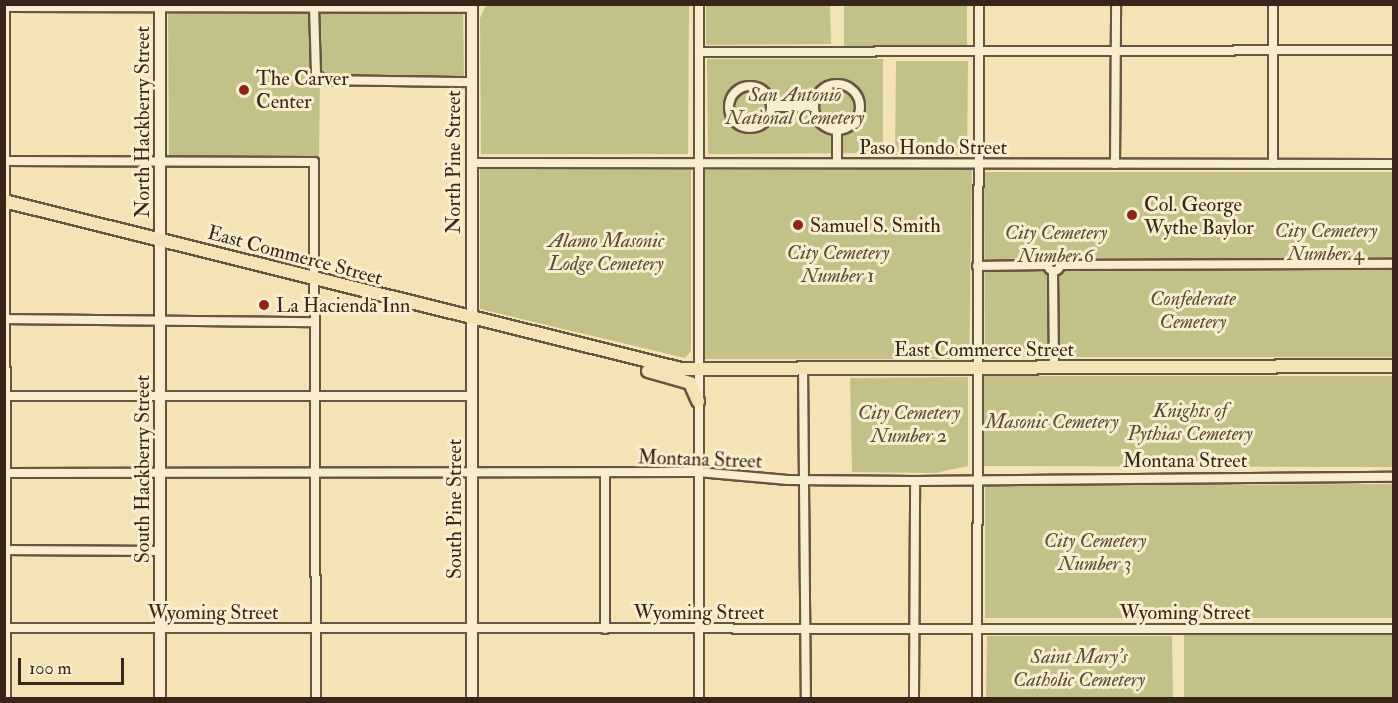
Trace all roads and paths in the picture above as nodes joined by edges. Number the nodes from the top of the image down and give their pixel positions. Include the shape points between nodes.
1 (699, 4) edge
2 (979, 4) edge
3 (1116, 4) edge
4 (1273, 4) edge
5 (5, 6) edge
6 (160, 6) edge
7 (314, 6) edge
8 (472, 6) edge
9 (1273, 50) junction
10 (1394, 50) edge
11 (1116, 51) junction
12 (699, 52) junction
13 (978, 52) junction
14 (472, 82) junction
15 (771, 107) junction
16 (814, 107) junction
17 (837, 131) junction
18 (5, 161) edge
19 (160, 161) junction
20 (696, 162) junction
21 (471, 163) junction
22 (837, 163) junction
23 (978, 164) junction
24 (1115, 164) junction
25 (1273, 164) junction
26 (1394, 164) edge
27 (5, 201) edge
28 (160, 240) junction
29 (5, 245) edge
30 (1394, 264) edge
31 (1047, 265) junction
32 (1060, 265) junction
33 (977, 266) junction
34 (1053, 272) junction
35 (314, 279) junction
36 (5, 319) edge
37 (160, 319) junction
38 (471, 320) junction
39 (313, 322) junction
40 (576, 345) junction
41 (1394, 366) edge
42 (803, 368) junction
43 (976, 368) junction
44 (1054, 368) junction
45 (698, 369) junction
46 (314, 395) junction
47 (5, 396) edge
48 (160, 396) junction
49 (472, 396) junction
50 (698, 401) junction
51 (698, 472) junction
52 (5, 473) edge
53 (160, 473) junction
54 (472, 473) junction
55 (605, 473) junction
56 (316, 474) junction
57 (976, 477) junction
58 (1394, 477) edge
59 (806, 481) junction
60 (915, 481) junction
61 (5, 550) edge
62 (160, 550) junction
63 (5, 628) edge
64 (160, 628) junction
65 (316, 628) junction
66 (472, 628) junction
67 (699, 628) junction
68 (806, 628) junction
69 (914, 628) junction
70 (976, 628) junction
71 (605, 629) junction
72 (1394, 629) edge
73 (6, 699) edge
74 (160, 699) edge
75 (316, 699) edge
76 (472, 699) edge
77 (699, 699) edge
78 (806, 699) edge
79 (914, 699) edge
80 (977, 699) edge

1 - 12 street
2 - 13 street
3 - 11 street
4 - 9 street
5 - 6 street
5 - 18 street
6 - 7 street
6 - 19 street, North Hackberry Street
7 - 8 street
7 - 14 street via 316,74 323,80
8 - 14 street, North Pine Street
9 - 10 street
9 - 11 street
9 - 25 street
11 - 13 street
11 - 24 street
12 - 13 street
12 - 20 street
13 - 23 street
14 - 21 street, North Pine Street
15 - 15 street via 762,90 749,86 732,96 729,109 734,121 751,128 763,124
15 - 16 street
16 - 17 street via 821,124
16 - 17 street via 818,93 830,85 854,91 860,113 854,124
17 - 22 street
18 - 19 street
18 - 27 street
19 - 28 street, North Hackberry Street
19 - 35 street via 314,162
20 - 21 street, Paso Hondo Street
20 - 22 street, Paso Hondo Street
20 - 45 street
21 - 38 street, North Pine Street
22 - 23 street, Paso Hondo Street
23 - 24 street, Paso Hondo Street
23 - 33 street
24 - 25 street, Paso Hondo Street
25 - 26 street, Paso Hondo Street
27 - 28 main road, East Commerce Street
27 - 29 street
28 - 35 main road, East Commerce Street
28 - 37 street, South Hackberry Street
29 - 36 street
30 - 32 street
31 - 32 street via 1054,258
31 - 33 street
31 - 34 street
32 - 34 street
33 - 43 street
34 - 44 street
35 - 38 main road, East Commerce Street
35 - 39 street
36 - 37 street
36 - 47 street
37 - 39 street
37 - 48 street, South Hackberry Street
38 - 40 main road, East Commerce Street
38 - 49 street, South Pine Street
39 - 46 street
40 - 45 main road, East Commerce Street
40 - 50 main road, East Commerce Street via 690,382
41 - 44 main road, East Commerce Street
42 - 43 main road, East Commerce Street
42 - 45 main road, East Commerce Street
42 - 59 street
43 - 44 main road, East Commerce Street
43 - 57 street
45 - 50 street
46 - 48 street
46 - 49 street
46 - 56 street
47 - 48 street
47 - 52 street
48 - 53 street, South Hackberry Street
49 - 54 street, South Pine Street
50 - 51 street
51 - 55 street, Montana Street
51 - 59 street, Montana Street
51 - 67 street
52 - 53 street, Montana Street
52 - 61 street
53 - 56 street, Montana Street
53 - 62 street, South Hackberry Street
54 - 55 street, Montana Street
54 - 56 street, Montana Street
54 - 66 street, South Pine Street
55 - 71 street
56 - 65 street
57 - 58 street, Montana Street
57 - 60 street, Montana Street
57 - 70 street
59 - 60 street, Montana Street
59 - 68 street
60 - 69 street
61 - 62 street
61 - 63 street
62 - 64 street, South Hackberry Street
63 - 64 street, Wyoming Street
63 - 73 street
64 - 65 street, Wyoming Street
64 - 74 street, South Hackberry Street
65 - 66 street, Wyoming Street
65 - 75 street
66 - 71 street, Wyoming Street
66 - 76 street, South Pine Street
67 - 68 street, Wyoming Street
67 - 71 street, Wyoming Street
67 - 77 street
68 - 69 street, Wyoming Street
68 - 78 street
69 - 70 street, Wyoming Street
69 - 79 street
70 - 72 street, Wyoming Street
70 - 80 street

